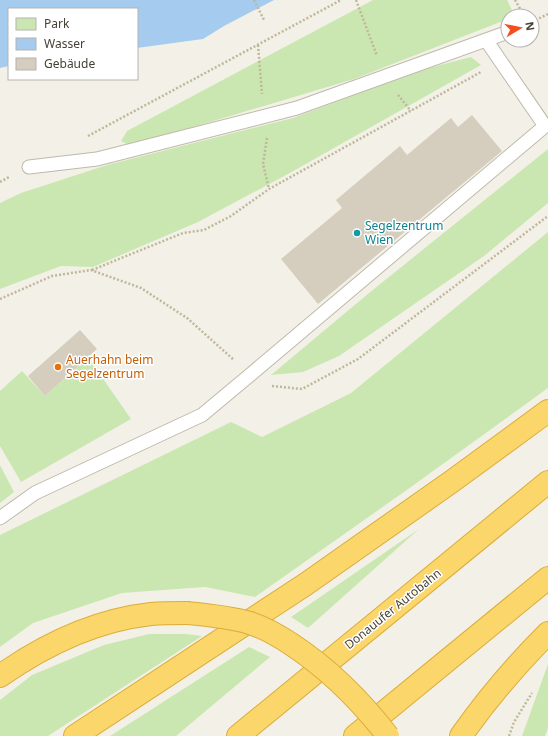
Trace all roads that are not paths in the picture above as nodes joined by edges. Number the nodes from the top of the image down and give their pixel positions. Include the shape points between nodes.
1 (500, 35) edge
2 (486, 40) junction
3 (30, 167) road end
4 (548, 411) edge
5 (548, 482) edge
6 (0, 518) edge
7 (548, 578) edge
8 (548, 633) edge
9 (0, 676) edge
10 (75, 736) edge
11 (238, 736) edge
12 (355, 736) edge
13 (388, 736) edge
14 (461, 736) edge

1 - 2 lane
2 - 3 lane via 297,108 97,159
2 - 6 lane via 545,126 202,415 35,493
4 - 10 highway via 306,584
5 - 11 highway, Donauufer Autobahn
7 - 12 highway
8 - 14 highway via 485,702
9 - 13 highway, bridge via 44,649 81,632 113,622 151,614 187,613 220,616 251,623 310,656 337,678

